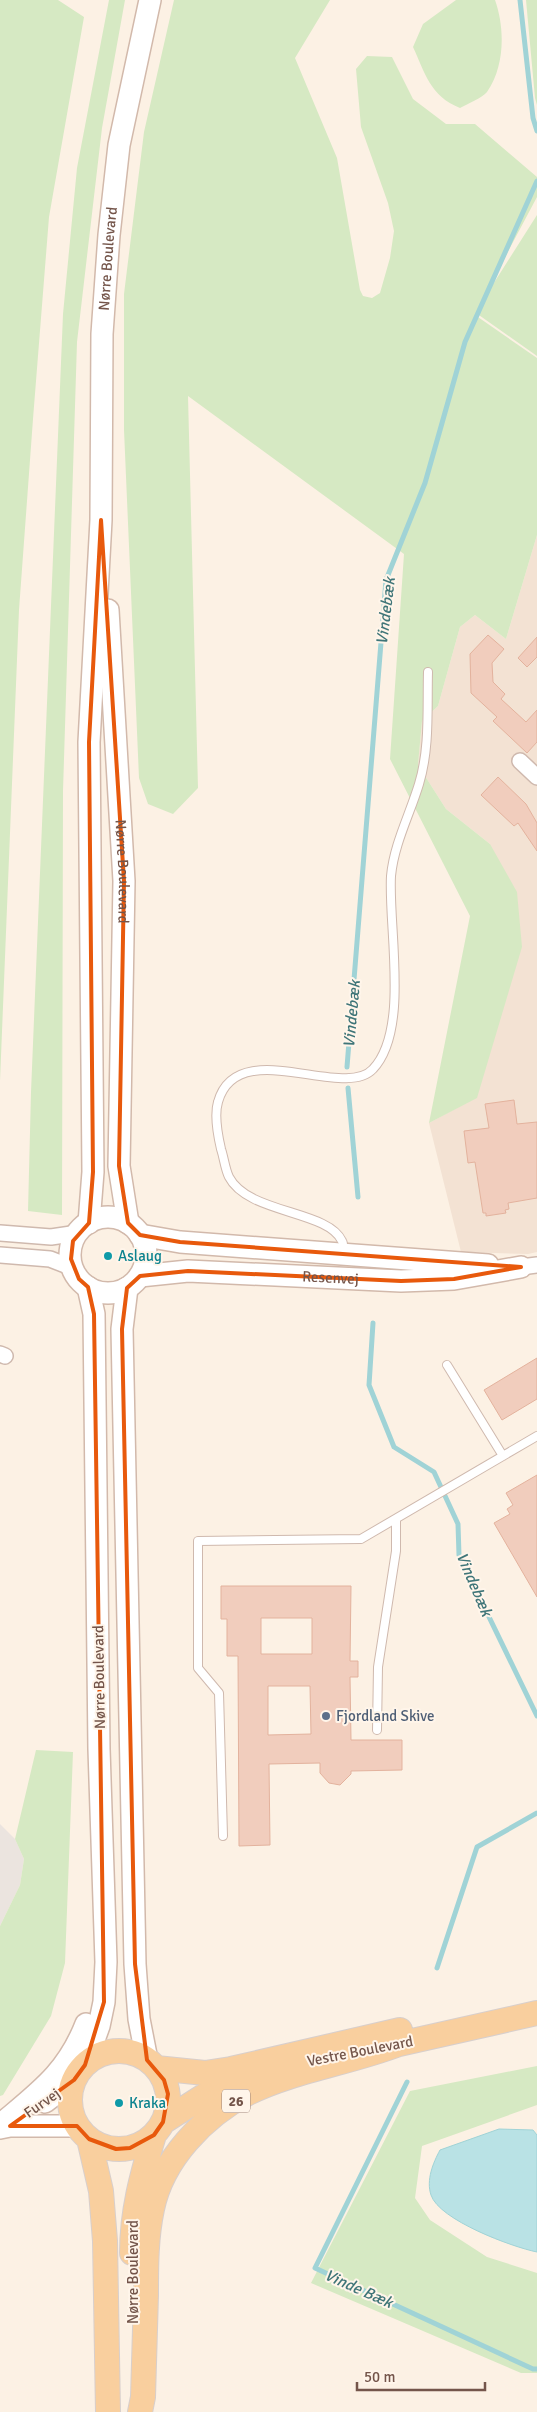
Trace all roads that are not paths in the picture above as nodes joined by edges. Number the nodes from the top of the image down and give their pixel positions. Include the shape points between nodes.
1 (150, 0) edge
2 (101, 520) junction
3 (428, 672) dead end
4 (520, 761) dead end
5 (537, 777) edge
6 (83, 1228) junction
7 (134, 1229) junction
8 (0, 1233) edge
9 (343, 1254) junction
10 (0, 1255) edge
11 (529, 1266) edge
12 (73, 1268) junction
13 (133, 1282) junction
14 (88, 1287) junction
15 (447, 1365) dead end
16 (537, 1436) edge
17 (504, 1456) junction
18 (396, 1520) junction
19 (377, 1730) dead end
20 (223, 1836) dead end
21 (106, 1962) junction
22 (537, 1996) edge
23 (537, 2013) edge
24 (399, 2044) junction
25 (152, 2064) junction
26 (79, 2073) junction
27 (3, 2126) edge
28 (159, 2128) junction
29 (83, 2133) junction
30 (108, 2412) edge
31 (133, 2412) edge
32 (140, 2412) edge

1 - 2 street, Nørre Boulevard via 119,145 108,235 102,334
2 - 6 street, Nørre Boulevard via 89,742 93,1172
2 - 7 street, Nørre Boulevard via 124,881 119,1166
3 - 9 lane via 427,747 420,783 403,828 392,874 396,986 390,1036 384,1054 373,1070 358,1078 262,1069 241,1074 226,1084 218,1103 218,1137 229,1177 243,1192 335,1232 343,1241
4 - 5 street
6 - 7 street via 108,1217
6 - 8 street via 51,1237
6 - 12 street via 71,1250
7 - 9 street, Resenvej via 180,1242
7 - 13 street via 146,1256
9 - 11 street, Resenvej
10 - 12 street via 50,1259
11 - 13 street, Resenvej via 454,1279 401,1281 188,1271
12 - 14 street
13 - 14 street via 108,1293
13 - 25 street, Nørre Boulevard via 122,1329 134,1964 139,2019
14 - 21 street, Nørre Boulevard via 94,1314 99,1750
15 - 17 lane
16 - 17 lane
17 - 18 lane
18 - 19 lane via 396,1551 378,1666
18 - 20 lane via 361,1539 198,1541 198,1668 219,1693
21 - 26 street, Nørre Boulevard via 99,2026
21 - 27 street via 79,2043 67,2063
22 - 25 main road, Vestre Boulevard / 26 via 231,2069 205,2073
23 - 24 main road, Vestre Boulevard / 26
24 - 28 main road, Vestre Boulevard / 26 via 367,2046 255,2072 210,2092
24 - 32 main road, 26 via 249,2093 222,2109 183,2146 165,2174 153,2206 147,2240
25 - 26 main road, 26 via 135,2054 108,2052 95,2057
25 - 28 main road via 164,2080 168,2094 168,2108
26 - 27 street, Furvej
26 - 29 main road via 70,2096 72,2111
27 - 29 street, Furvej
28 - 29 main road, 26 via 143,2143 116,2149 102,2146
28 - 31 main road, Nørre Boulevard via 139,2184 134,2213
29 - 30 main road, Nørre Boulevard via 102,2191

